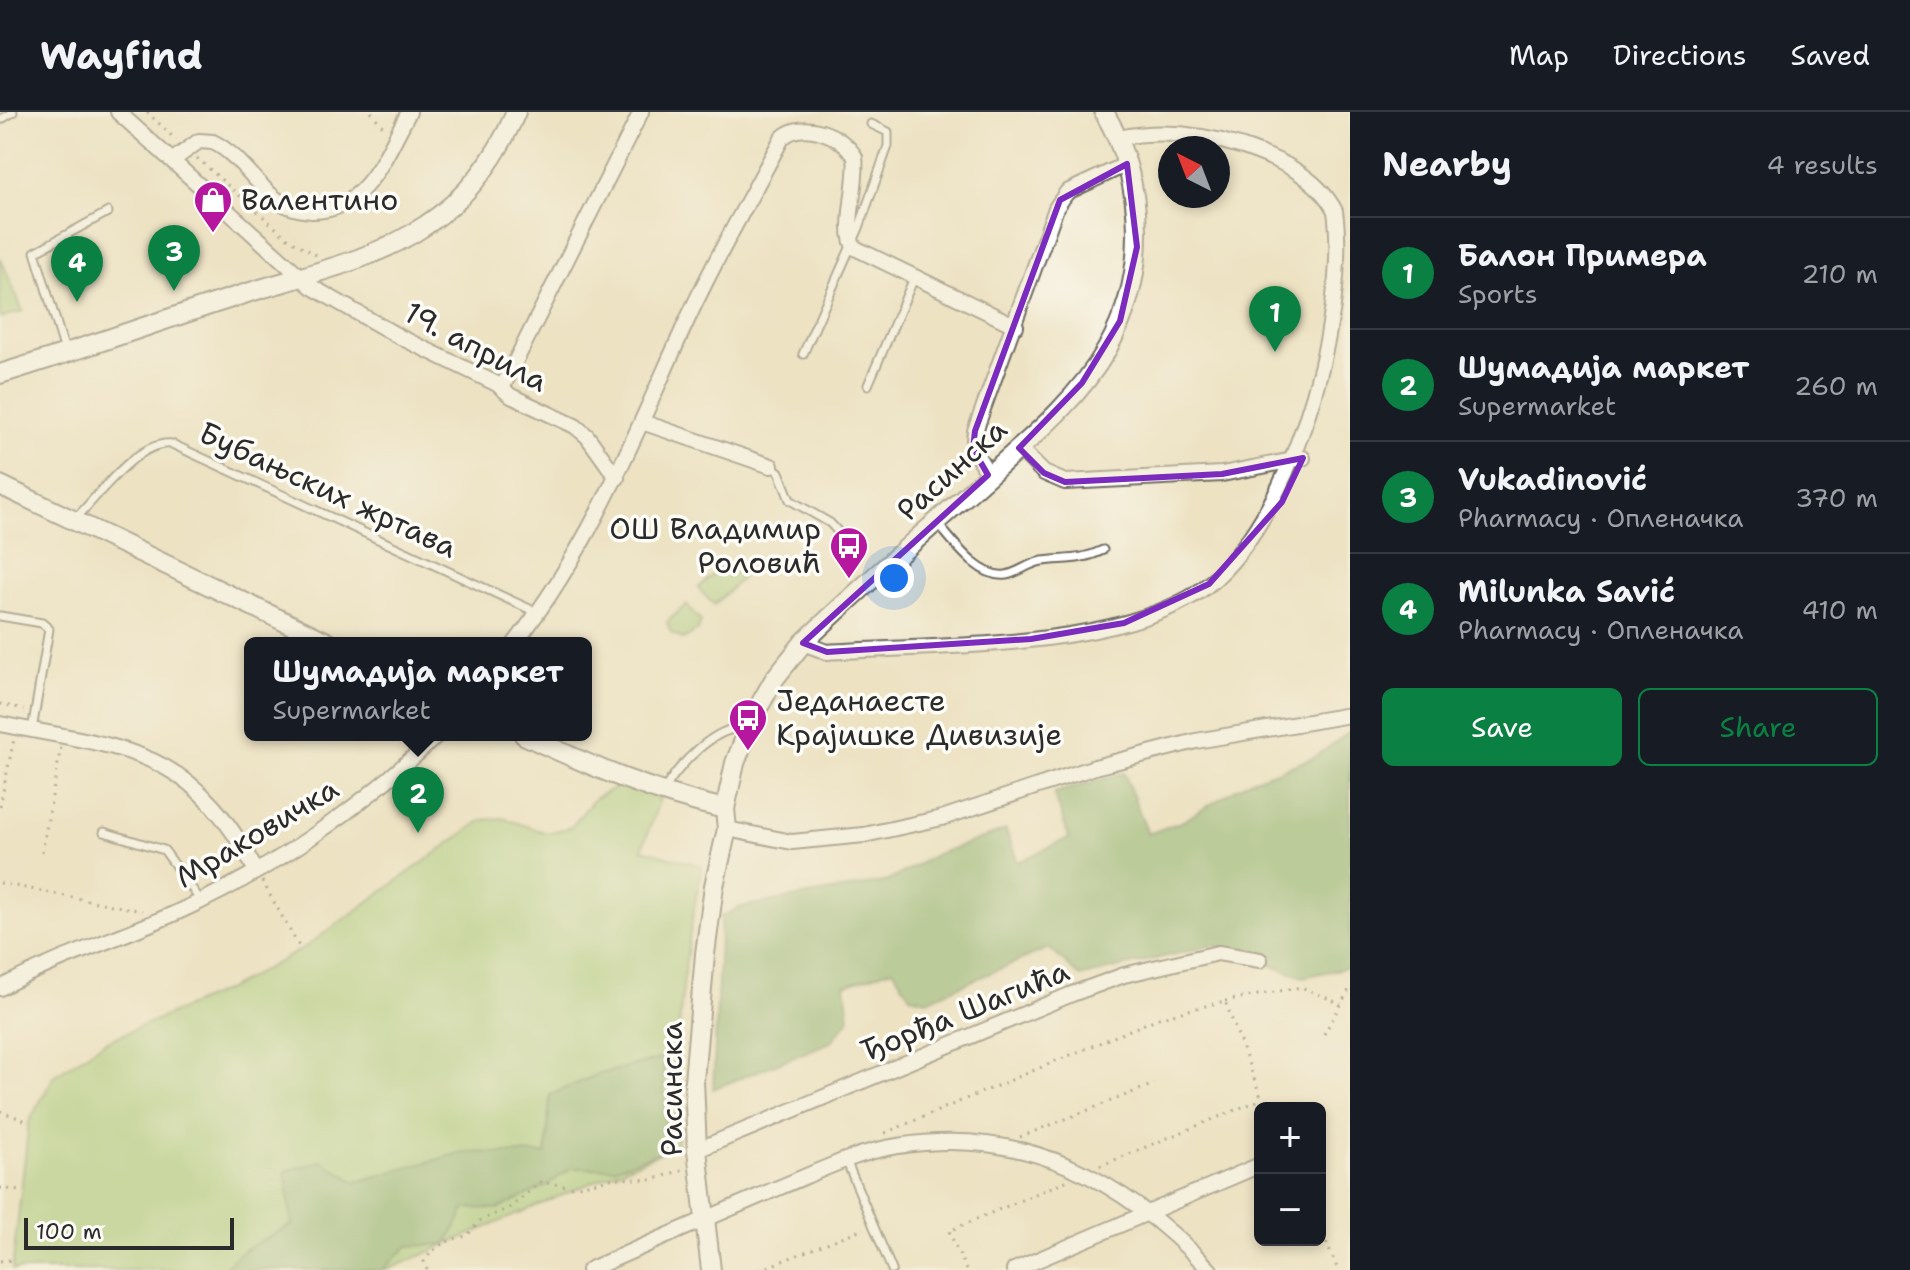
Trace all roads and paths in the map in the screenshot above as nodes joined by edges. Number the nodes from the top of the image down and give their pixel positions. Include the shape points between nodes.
1 (13, 112) edge
2 (118, 112) edge
3 (148, 112) edge
4 (371, 112) edge
5 (409, 112) edge
6 (516, 112) edge
7 (641, 112) edge
8 (1104, 112) edge
9 (0, 120) edge
10 (871, 124) dead end
11 (1118, 138) junction
12 (394, 139) junction
13 (186, 149) junction
14 (173, 160) junction
15 (1127, 164) junction
16 (108, 212) dead end
17 (850, 243) junction
18 (329, 268) junction
19 (298, 277) junction
20 (914, 278) junction
21 (1349, 310) edge
22 (1016, 326) junction
23 (65, 353) junction
24 (803, 354) dead end
25 (0, 374) edge
26 (1335, 376) dead end
27 (868, 385) dead end
28 (502, 388) junction
29 (642, 422) junction
30 (1019, 448) junction
31 (1303, 458) junction
32 (771, 466) joint
33 (989, 475) junction
34 (617, 478) junction
35 (0, 485) edge
36 (73, 521) junction
37 (936, 522) junction
38 (850, 545) dead end
39 (1103, 550) dead end
40 (538, 613) junction
41 (0, 616) edge
42 (316, 637) edge
43 (520, 637) edge
44 (803, 643) junction
45 (0, 704) edge
46 (35, 712) junction
47 (1350, 715) edge
48 (0, 724) edge
49 (747, 729) junction
50 (32, 730) junction
51 (15, 735) dead end
52 (64, 736) junction
53 (430, 741) edge
54 (538, 741) edge
55 (662, 795) junction
56 (0, 806) edge
57 (725, 809) junction
58 (727, 829) junction
59 (104, 832) dead end
60 (42, 852) dead end
61 (256, 871) junction
62 (0, 883) edge
63 (201, 901) junction
64 (168, 916) junction
65 (301, 950) dead end
66 (1260, 960) dead end
67 (0, 988) edge
68 (1350, 988) edge
69 (1225, 1001) junction
70 (1341, 1004) junction
71 (1324, 1034) dead end
72 (1154, 1084) dead end
73 (1262, 1099) junction
74 (1263, 1102) edge
75 (0, 1111) edge
76 (29, 1122) dead end
77 (880, 1135) dead end
78 (998, 1146) junction
79 (697, 1150) junction
80 (846, 1160) junction
81 (688, 1168) dead end
82 (1254, 1168) edge
83 (1086, 1172) junction
84 (0, 1188) edge
85 (19, 1191) dead end
86 (1150, 1213) junction
87 (706, 1219) junction
88 (873, 1224) junction
89 (1326, 1242) edge
90 (10, 1260) dead end
91 (0, 1261) edge
92 (427, 1270) edge
93 (589, 1270) edge
94 (711, 1270) edge
95 (760, 1270) edge
96 (892, 1270) edge
97 (966, 1270) edge
98 (1014, 1270) edge
99 (1210, 1270) edge
100 (1338, 1270) edge

1 - 9 lane
2 - 14 street, 19. априла
3 - 13 path
4 - 12 path
5 - 12 street
6 - 18 street via 487,166 439,215 404,238
7 - 28 street
8 - 11 street, Расинска
10 - 17 lane via 884,129 889,139
11 - 15 street, Расинска
11 - 21 street via 1167,133 1209,138 1275,159 1300,173 1327,199 1339,222
12 - 13 street via 359,195 321,210 282,203 213,142 199,141
13 - 14 street
13 - 18 path via 286,237 325,258
14 - 19 street, 19. априла
15 - 22 street via 1060,200
15 - 30 street, Расинска via 1135,192 1137,247 1120,321 1082,383
16 - 23 lane via 35,252
17 - 20 street
17 - 24 lane
17 - 29 street via 855,157 839,141 807,128 791,130 721,254
18 - 19 street
19 - 23 street
19 - 28 street, 19. априла
20 - 22 street
20 - 27 lane
22 - 33 street via 973,441 977,459
23 - 25 street
26 - 31 street
28 - 34 street, 19. априла via 582,431
29 - 32 street
29 - 34 street
30 - 31 street via 1044,473 1065,482 1222,474
30 - 33 street, Расинска
31 - 44 street via 1282,502 1241,556 1190,597 1150,615 1031,639 827,652
32 - 38 lane via 779,472 790,500 830,523
33 - 37 street, Расинска
34 - 40 street via 579,551
35 - 36 street
36 - 40 lane, Бубањских жртава via 142,452 158,443 172,444
36 - 42 street
37 - 39 lane via 992,573 1006,575 1038,562 1084,560
37 - 44 street, Расинска
40 - 43 street
41 - 46 lane via 42,623 49,629
44 - 49 street, Расинска via 775,678
45 - 46 path
46 - 50 lane
47 - 58 street via 1196,741 1095,767 942,818 864,835 792,842
48 - 50 street
49 - 55 lane via 733,727 716,737
49 - 57 street, Расинска
50 - 52 street
51 - 56 path
52 - 60 path
52 - 61 street via 132,750 173,769 219,813
53 - 61 street, Мраковичка via 361,800
54 - 55 street
55 - 57 street
57 - 58 street, Расинска
58 - 79 street, Расинска via 703,968 694,1081
59 - 63 lane via 164,850
61 - 63 street, Мраковичка
61 - 65 path
62 - 64 path
63 - 64 street, Мраковичка
64 - 67 street, Мраковичка
66 - 79 street, Ђорђа Шагића via 1218,953 1124,975
68 - 70 path
69 - 70 path via 1301,987
69 - 73 path
69 - 77 path via 1161,1017
70 - 71 path
72 - 78 path
73 - 74 path
73 - 83 path
75 - 76 path
78 - 80 street via 927,1142
78 - 83 street
79 - 87 street, Расинска
80 - 87 street
80 - 88 lane
81 - 92 path via 652,1180 614,1178 574,1187 540,1182 511,1207 479,1221 467,1236 449,1239 431,1251 424,1262
82 - 86 street
83 - 86 street
83 - 97 path via 949,1231
84 - 85 path
86 - 98 street
86 - 99 street
87 - 93 street
87 - 94 street, Расинска
88 - 95 path
88 - 96 lane
89 - 100 path
90 - 91 path

